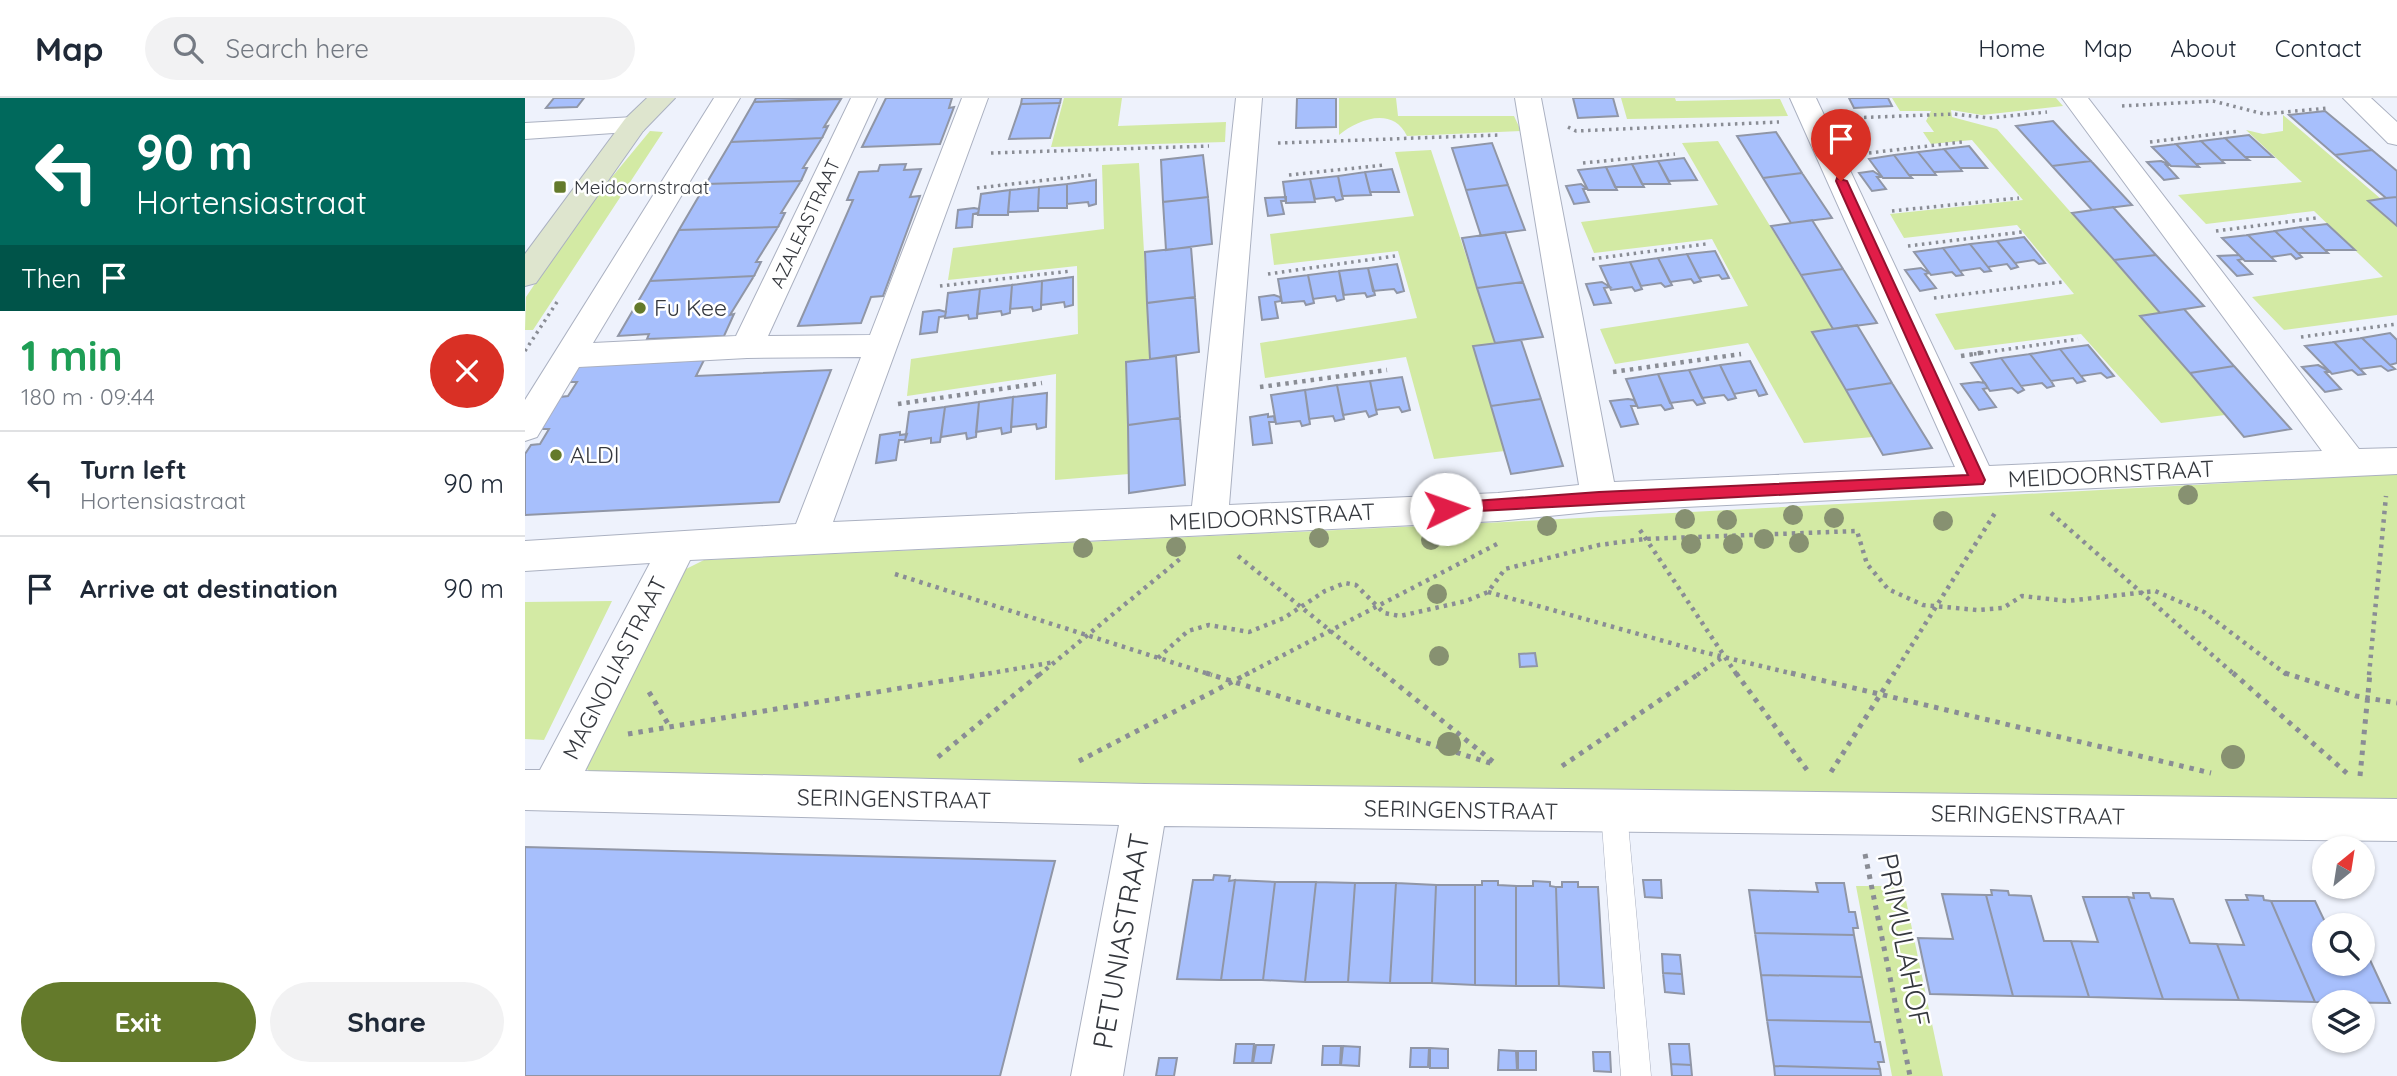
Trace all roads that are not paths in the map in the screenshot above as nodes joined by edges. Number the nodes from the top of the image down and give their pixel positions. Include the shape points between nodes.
1 (645, 98) edge
2 (662, 98) edge
3 (727, 98) edge
4 (864, 98) edge
5 (975, 98) edge
6 (1249, 98) edge
7 (1528, 98) edge
8 (2360, 101) edge
9 (2079, 103) edge
10 (1808, 109) edge
11 (634, 124) junction
12 (525, 131) edge
13 (2397, 137) edge
14 (525, 276) edge
15 (884, 346) junction
16 (747, 347) junction
17 (567, 356) junction
18 (525, 428) edge
19 (2373, 462) edge
20 (1989, 492) junction
21 (1613, 497) junction
22 (1210, 527) junction
23 (809, 538) junction
24 (678, 546) junction
25 (525, 556) edge
26 (539, 790) edge
27 (1145, 805) junction
28 (1615, 811) junction
29 (2388, 816) edge
30 (1097, 1076) edge
31 (1636, 1076) edge

1 - 11 street
2 - 11 street
3 - 17 street
4 - 16 street, AZALEASTRAAT
5 - 15 street
6 - 22 street
7 - 21 street via 1577,378
8 - 13 street
9 - 19 street via 2259,343
10 - 20 street
11 - 12 street
11 - 14 street
15 - 16 street
15 - 23 street
16 - 17 street
17 - 18 street
19 - 20 street, MEIDOORNSTRAAT
20 - 21 street, MEIDOORNSTRAAT
21 - 22 street, MEIDOORNSTRAAT
22 - 23 street, MEIDOORNSTRAAT
23 - 24 street, MEIDOORNSTRAAT
24 - 25 street, MEIDOORNSTRAAT
24 - 26 street, MAGNOLIASTRAAT via 577,743
26 - 27 street, SERINGENSTRAAT
27 - 28 street, SERINGENSTRAAT
27 - 30 street, PETUNIASTRAAT
28 - 29 street, SERINGENSTRAAT
28 - 31 lane

